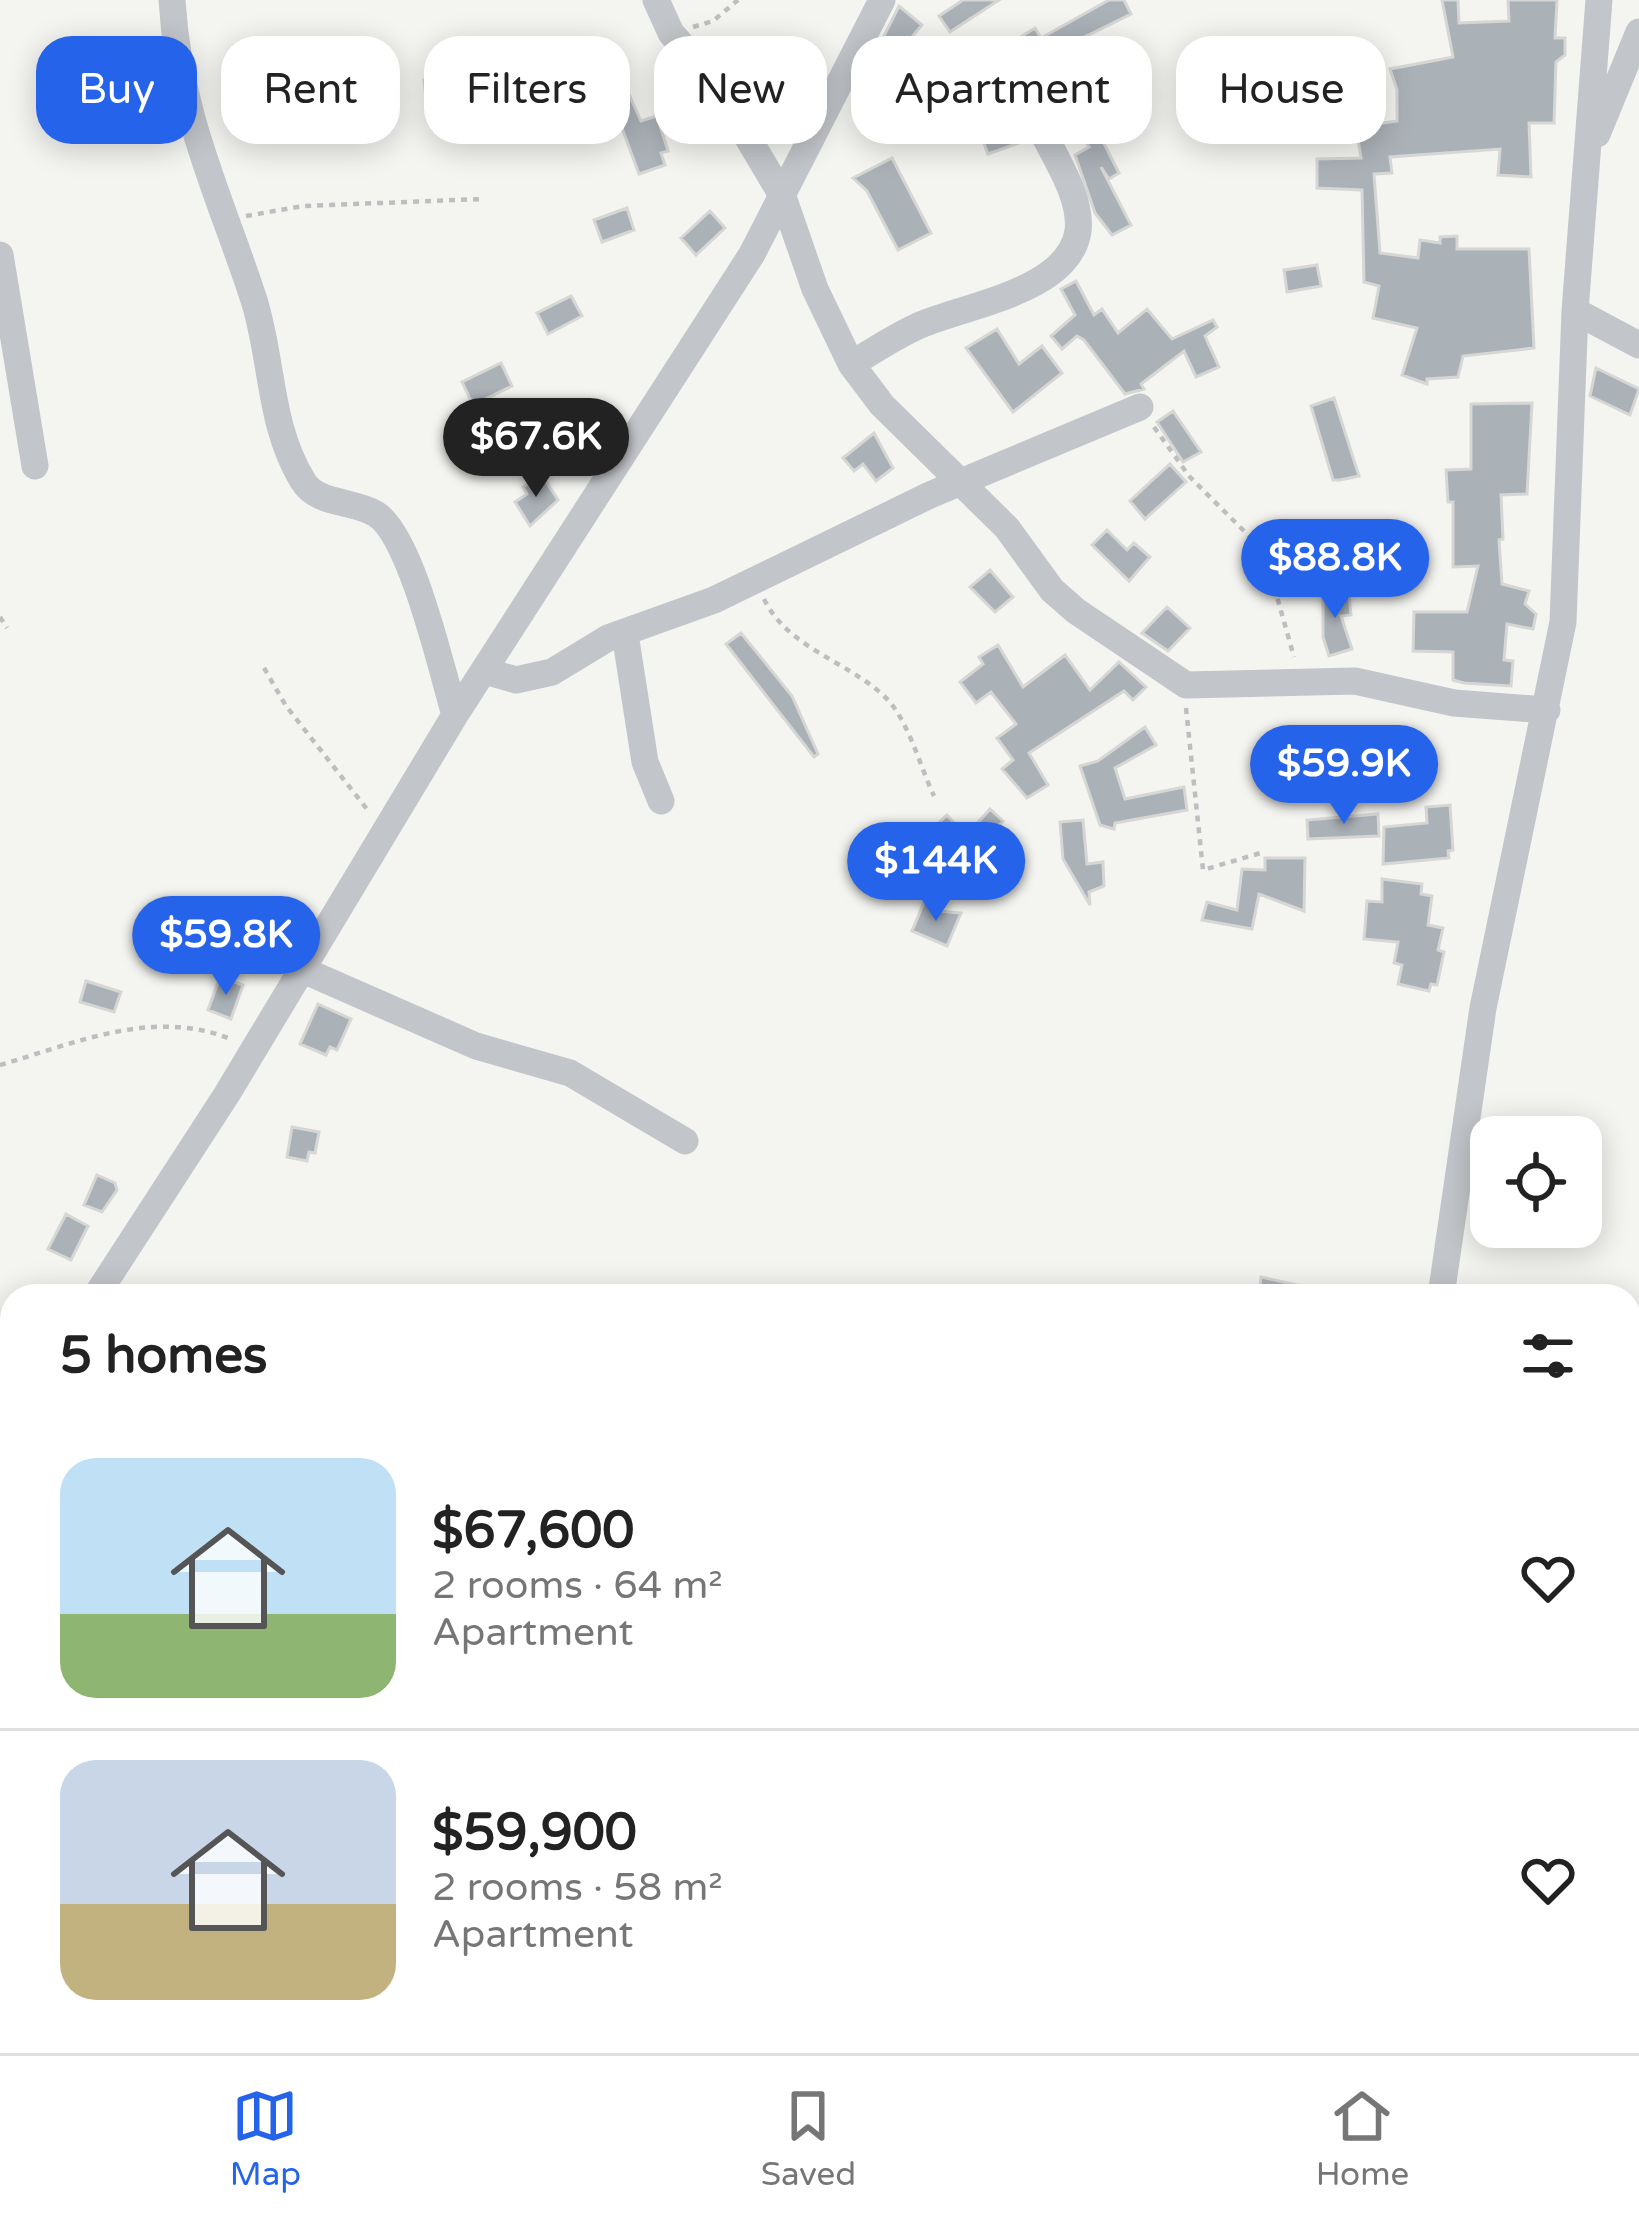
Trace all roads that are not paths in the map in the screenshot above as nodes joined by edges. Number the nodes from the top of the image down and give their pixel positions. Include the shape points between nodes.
1 (172, 0) edge
2 (656, 0) edge
3 (882, 0) edge
4 (1599, 0) edge
5 (1639, 32) edge
6 (1049, 144) edge
7 (1587, 160) junction
8 (784, 197) junction
9 (0, 255) edge
10 (1575, 311) junction
11 (1639, 344) edge
12 (851, 364) junction
13 (1140, 407) road end
14 (35, 466) dead end
15 (963, 482) junction
16 (626, 634) junction
17 (485, 671) junction
18 (1546, 710) junction
19 (455, 715) junction
20 (661, 801) dead end
21 (303, 970) junction
22 (685, 1141) dead end
23 (103, 1284) edge
24 (1444, 1284) edge

1 - 19 street via 181,91 255,301 270,392 302,481 315,495 379,515 400,547
2 - 8 street via 670,33 716,83
3 - 8 street
4 - 7 street
5 - 7 street
6 - 12 street via 1078,230 1066,260 985,307 918,326
7 - 10 street
8 - 12 street
8 - 17 street
9 - 14 street
10 - 11 street
10 - 18 street via 1563,622
12 - 15 street
13 - 15 street
15 - 16 street
15 - 18 street via 1064,600 1186,685 1354,681 1454,703
16 - 17 street via 531,679
16 - 20 street via 644,762
17 - 19 street
18 - 24 street via 1483,1008
19 - 21 street
21 - 22 street via 476,1046 570,1073
21 - 23 street

